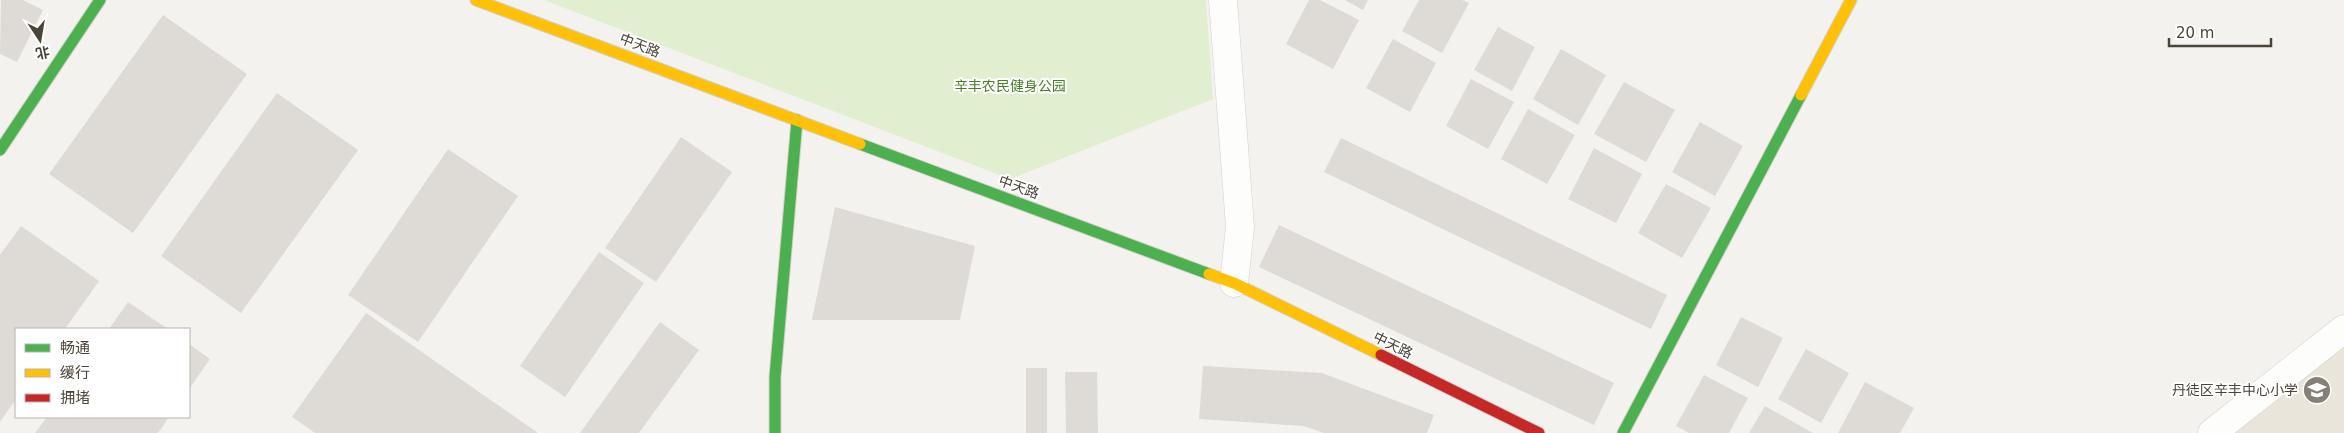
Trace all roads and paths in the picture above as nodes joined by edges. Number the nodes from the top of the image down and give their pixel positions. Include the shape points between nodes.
1 (100, 0) edge
2 (476, 0) edge
3 (1223, 0) edge
4 (1851, 0) edge
5 (797, 120) junction
6 (0, 150) edge
7 (1234, 284) junction
8 (2344, 329) edge
9 (775, 433) edge
10 (1539, 433) edge
11 (1623, 433) edge
12 (2212, 433) edge

1 - 6 main road
2 - 5 main road, 中天路
3 - 7 street via 1240,227
4 - 11 main road
5 - 7 main road, 中天路
5 - 9 main road via 775,378
7 - 10 main road, 中天路
8 - 12 street

